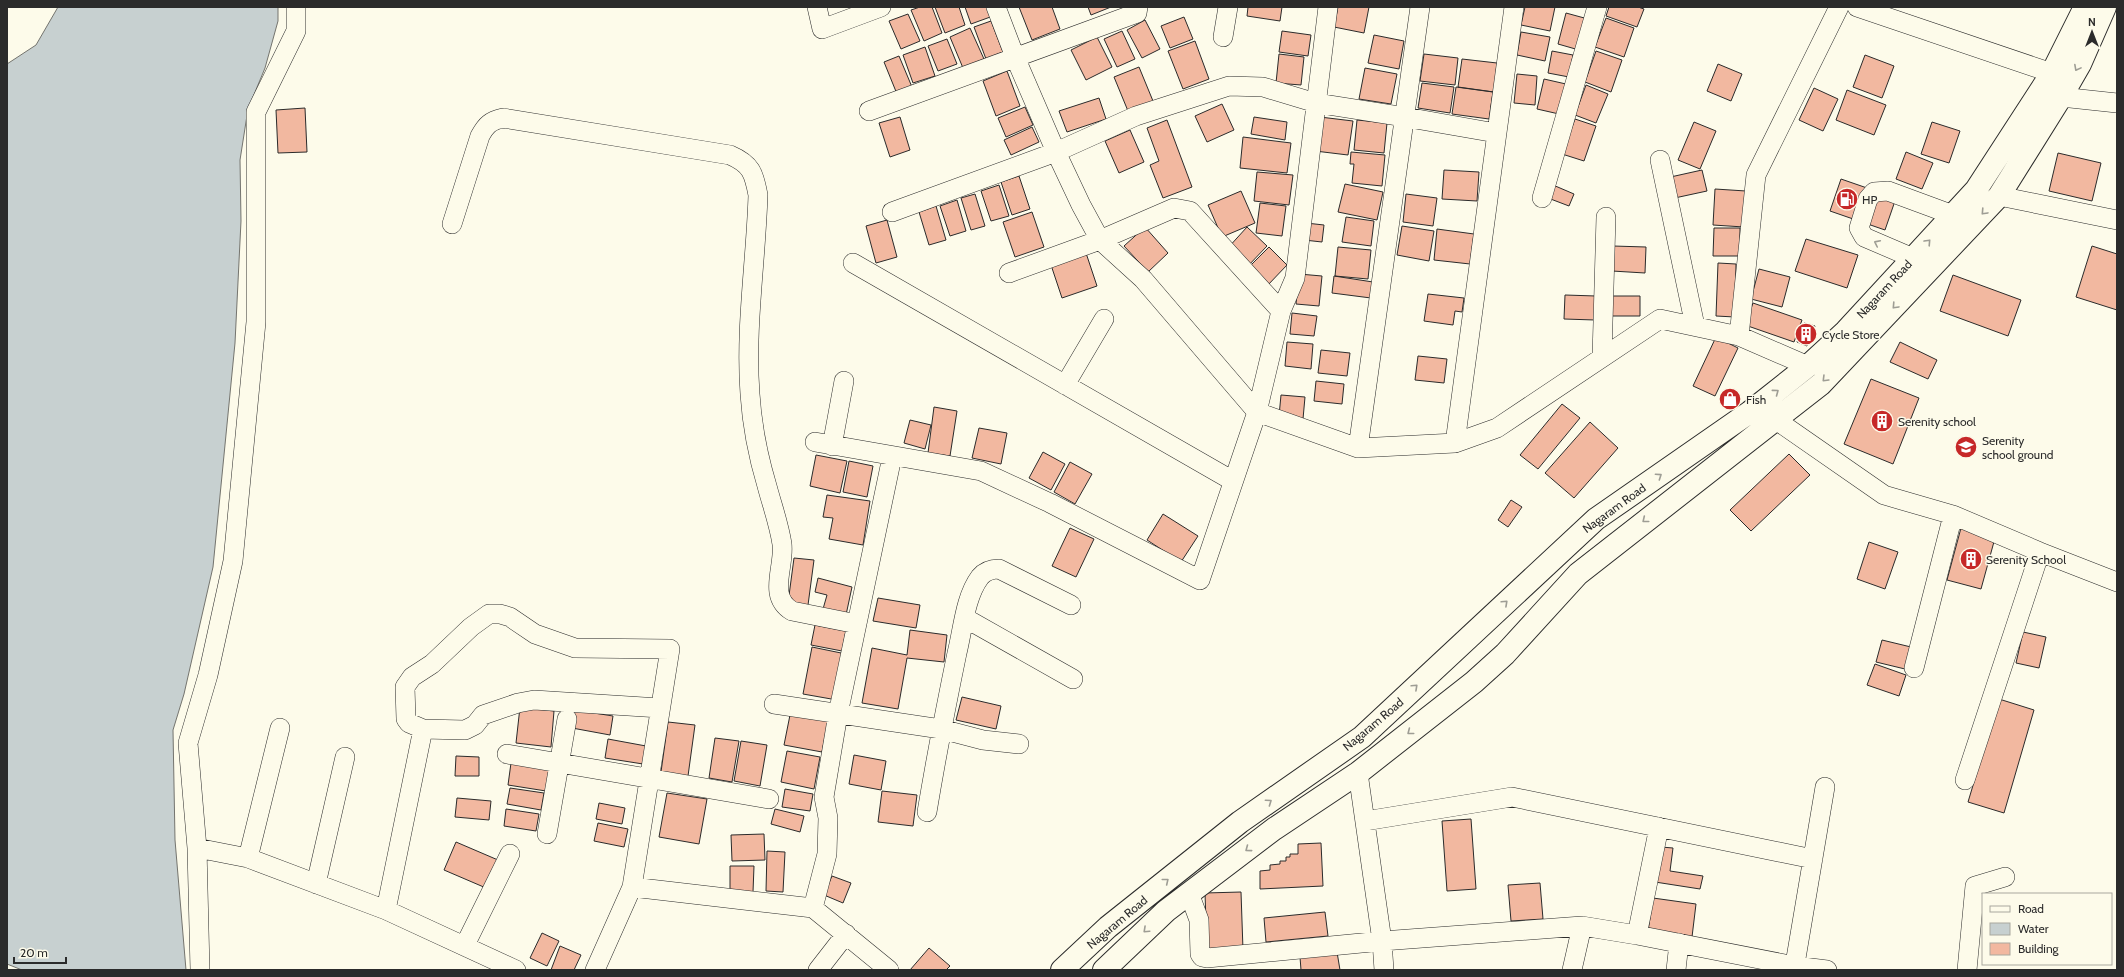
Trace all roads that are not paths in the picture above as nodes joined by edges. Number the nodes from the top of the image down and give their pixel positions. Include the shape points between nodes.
1 (296, 7) edge
2 (817, 7) edge
3 (881, 7) edge
4 (996, 7) edge
5 (1138, 7) edge
6 (1228, 7) edge
7 (1328, 7) edge
8 (1420, 7) edge
9 (1514, 7) edge
10 (1597, 7) edge
11 (1839, 7) edge
12 (1857, 7) edge
13 (2085, 7) edge
14 (2105, 7) edge
15 (1223, 37) dead end
16 (1015, 57) junction
17 (2052, 73) junction
18 (2062, 97) junction
19 (1316, 103) junction
20 (2117, 104) edge
21 (869, 111) dead end
22 (1405, 116) junction
23 (1496, 134) junction
24 (1056, 152) junction
25 (1660, 160) dead end
26 (1999, 196) junction
27 (1542, 198) dead end
28 (892, 212) dead end
29 (1952, 215) junction
30 (1606, 217) dead end
31 (2117, 220) edge
32 (452, 224) dead end
33 (1100, 240) junction
34 (1913, 258) junction
35 (853, 263) dead end
36 (1009, 273) dead end
37 (1281, 310) junction
38 (1104, 319) dead end
39 (1695, 326) junction
40 (1739, 336) junction
41 (1602, 357) junction
42 (1808, 366) junction
43 (844, 381) dead end
44 (1065, 385) junction
45 (1257, 412) junction
46 (1776, 420) junction
47 (1455, 443) junction
48 (1702, 446) junction
49 (1358, 448) junction
50 (892, 457) junction
51 (1715, 465) junction
52 (1233, 481) junction
53 (1953, 515) junction
54 (2040, 552) junction
55 (2117, 582) edge
56 (1071, 606) dead end
57 (965, 618) junction
58 (857, 624) junction
59 (1914, 668) dead end
60 (1073, 679) dead end
61 (774, 704) dead end
62 (660, 708) junction
63 (838, 714) junction
64 (567, 719) dead end
65 (280, 728) dead end
66 (423, 729) junction
67 (941, 729) junction
68 (1018, 744) dead end
69 (507, 754) dead end
70 (345, 757) dead end
71 (559, 762) junction
72 (1358, 773) junction
73 (649, 778) junction
74 (1965, 780) dead end
75 (1824, 787) dead end
76 (769, 799) dead end
77 (928, 812) dead end
78 (1365, 821) junction
79 (1659, 826) junction
80 (547, 834) dead end
81 (197, 848) junction
82 (510, 854) dead end
83 (248, 858) junction
84 (1813, 859) junction
85 (2005, 877) dead end
86 (316, 884) junction
87 (632, 887) junction
88 (1189, 894) junction
89 (813, 908) junction
90 (386, 910) junction
91 (1582, 926) junction
92 (846, 934) junction
93 (1637, 935) junction
94 (1382, 941) junction
95 (1679, 943) junction
96 (465, 945) junction
97 (1794, 968) edge
98 (200, 970) edge
99 (516, 970) edge
100 (595, 970) edge
101 (818, 970) edge
102 (889, 970) edge
103 (1062, 970) edge
104 (1104, 970) edge
105 (1384, 970) edge
106 (1572, 970) edge
107 (1676, 970) edge
108 (1827, 970) edge
109 (1967, 970) edge

1 - 81 street via 296,31 256,112 256,322 233,561 208,675 188,743
2 - 3 street via 822,29
4 - 16 street
5 - 16 street via 1137,13
6 - 15 street
7 - 19 street
8 - 22 street
9 - 23 street
10 - 27 street
11 - 40 street via 1756,175
12 - 17 street
13 - 17 main road, Nagaram Road
14 -> 18 main road, Nagaram Road via 2080,64
16 - 21 street
16 - 24 street
17 - 29 main road, Nagaram Road via 1976,190
18 - 20 street
18 - 26 main road, Nagaram Road
19 - 22 street
19 - 24 street via 1263,87 1229,86 1136,116
19 - 37 street via 1295,278
22 - 23 street
22 - 49 street
23 - 47 street
24 - 28 street
24 - 33 street
25 - 39 street
26 - 31 street
26 -> 46 main road, Nagaram Road via 1821,384
34 -> 29 main road, Nagaram Road
34 -> 29 street via 1864,237 1859,228 1868,199 1874,192 1888,191
30 - 41 street
32 - 58 street via 480,136 492,120 503,118 730,155 743,160 755,179 758,195 749,346 750,394 757,449 782,547 778,584 780,599 784,606 792,611
33 - 36 street
33 - 37 street via 1174,208 1190,211
33 - 45 street via 1143,280
34 - 42 main road, Nagaram Road via 1846,331
35 - 44 street
37 - 45 street
38 - 44 street
39 - 40 street
39 - 41 street via 1660,319
40 - 42 street
41 - 47 street via 1497,428
48 -> 42 main road, Nagaram Road
43 - 50 street via 824,444
44 - 52 street
45 - 49 street
45 - 52 street
46 - 51 main road, Nagaram Road
46 - 53 street via 1884,495
47 - 49 street
48 - 51 main road
103 -> 48 main road, Nagaram Road via 1108,927 1240,822 1362,736 1596,519
50 - 52 street via 981,471 1050,503 1200,580
50 - 58 street
51 -> 72 main road, Nagaram Road via 1578,574 1505,654 1474,682
53 - 54 street
53 - 59 street
54 - 55 street
54 - 74 street
56 - 57 street via 999,569 991,569 980,577 972,593
57 - 60 street
57 - 67 street
58 - 63 street
61 - 63 street
62 - 66 street via 534,700 483,715 475,725 465,730
62 - 66 street via 670,649 575,648 535,634 510,617 489,614 471,627 432,664 412,677 405,686 406,719
62 - 73 street
63 - 67 street
63 - 89 street via 824,797 828,818 827,854
64 - 71 street
65 - 83 street
66 - 90 street
67 - 68 street via 984,740
67 - 77 street
69 - 71 street
70 - 86 street
71 - 73 street
71 - 80 street
72 - 78 street
72 -> 88 main road, Nagaram Road via 1274,829
73 - 76 street
73 - 87 street
75 - 84 street
78 - 79 street via 1512,798
78 - 94 street
79 - 84 street
79 - 93 street
81 - 83 street
81 - 98 street
82 - 96 street
83 - 86 street
84 - 97 street
85 - 109 street via 1975,886
86 - 90 street
87 - 89 street
87 - 100 street
88 - 94 street via 1199,920 1202,957 1215,958
88 -> 104 main road, Nagaram Road via 1166,911
89 - 92 street
90 - 96 street
91 - 93 street
91 - 94 street
91 - 106 street
92 - 101 street
92 - 102 street
93 - 95 street
94 - 105 street
95 - 97 street
95 - 107 street
96 - 99 street
97 - 108 street

